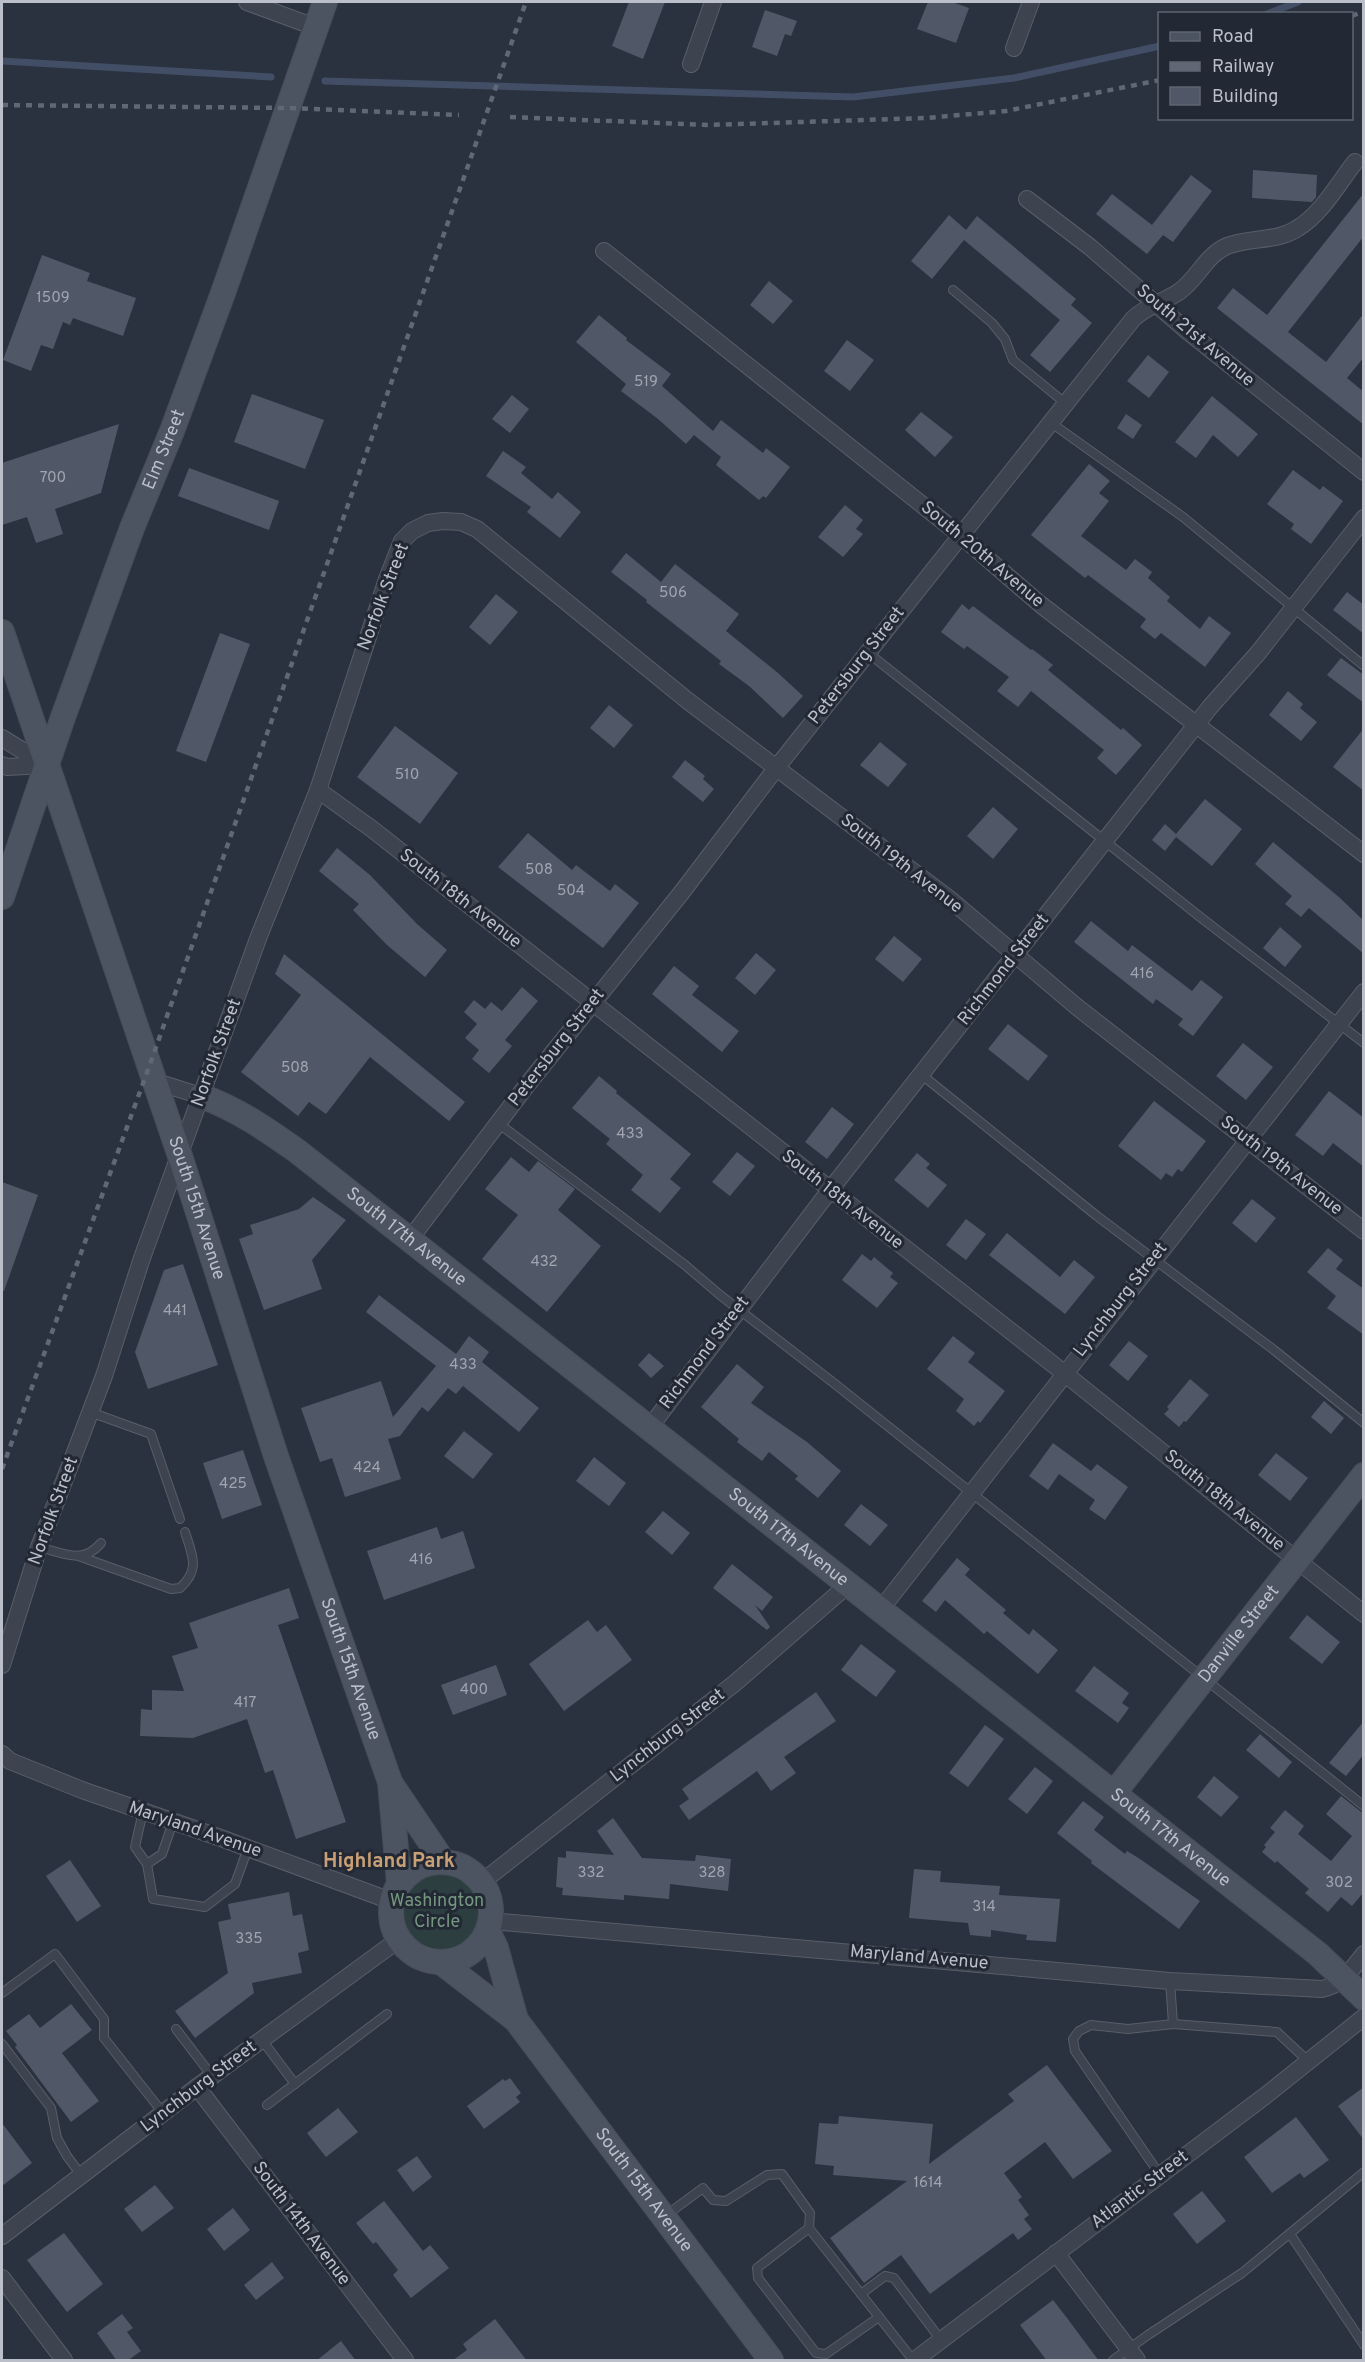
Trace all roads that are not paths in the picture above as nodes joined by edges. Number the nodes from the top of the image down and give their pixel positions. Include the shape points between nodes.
1 (247, 2) edge
2 (325, 2) edge
3 (713, 2) edge
4 (1030, 2) edge
5 (315, 27) junction
6 (1014, 48) dead end
7 (691, 64) dead end
8 (1355, 162) dead end
9 (1027, 199) dead end
10 (604, 252) dead end
11 (953, 290) dead end
12 (1154, 303) junction
13 (1065, 404) junction
14 (1050, 422) junction
15 (1364, 472) edge
16 (1364, 518) edge
17 (428, 524) joint
18 (960, 535) junction
19 (1292, 609) junction
20 (2, 632) edge
21 (867, 652) junction
22 (1364, 666) edge
23 (1198, 724) junction
24 (2, 738) edge
25 (2, 765) edge
26 (46, 765) junction
27 (777, 767) junction
28 (318, 790) junction
29 (1106, 841) junction
30 (1364, 854) edge
31 (2, 897) edge
32 (1015, 955) junction
33 (1364, 992) edge
34 (593, 1004) junction
35 (1339, 1024) junction
36 (1364, 1044) edge
37 (922, 1075) junction
38 (154, 1081) junction
39 (201, 1096) junction
40 (498, 1123) junction
41 (1248, 1140) junction
42 (180, 1156) junction
43 (830, 1190) junction
44 (1364, 1232) edge
45 (410, 1239) junction
46 (1154, 1259) junction
47 (738, 1309) junction
48 (1064, 1373) junction
49 (90, 1412) junction
50 (1364, 1423) edge
51 (650, 1426) junction
52 (1364, 1475) edge
53 (969, 1493) junction
54 (180, 1519) dead end
55 (185, 1532) dead end
56 (101, 1543) dead end
57 (39, 1548) junction
58 (81, 1557) junction
59 (1297, 1560) junction
60 (849, 1584) junction
61 (881, 1609) junction
62 (1364, 1614) edge
63 (2, 1665) edge
64 (1204, 1677) junction
65 (2, 1754) edge
66 (390, 1782) junction
67 (1114, 1792) junction
68 (1364, 1806) edge
69 (142, 1811) junction
70 (173, 1822) junction
71 (248, 1848) junction
72 (443, 1862) junction
73 (147, 1864) junction
74 (482, 1882) junction
75 (395, 1892) junction
76 (489, 1926) junction
77 (398, 1941) junction
78 (1364, 1954) edge
79 (442, 1963) junction
80 (1345, 1978) junction
81 (1170, 1981) junction
82 (2, 1993) edge
83 (1364, 1998) edge
84 (387, 2014) dead end
85 (1364, 2017) edge
86 (516, 2020) junction
87 (1173, 2024) junction
88 (176, 2029) dead end
89 (262, 2040) junction
90 (2, 2044) edge
91 (1308, 2061) junction
92 (212, 2076) junction
93 (296, 2084) junction
94 (197, 2087) junction
95 (267, 2106) dead end
96 (163, 2113) junction
97 (1364, 2172) edge
98 (81, 2175) junction
99 (1160, 2175) junction
100 (664, 2217) junction
101 (809, 2228) junction
102 (1290, 2234) junction
103 (2, 2236) edge
104 (1056, 2253) junction
105 (2, 2278) edge
106 (861, 2294) junction
107 (879, 2317) junction
108 (941, 2340) junction
109 (1364, 2345) edge
110 (1133, 2354) edge
111 (64, 2361) edge
112 (405, 2361) edge
113 (771, 2361) edge
114 (914, 2361) edge
115 (1113, 2361) edge

1 - 5 street
2 - 5 street, Elm Street
3 - 7 street
4 - 6 street
5 - 26 street, Elm Street via 223,293
8 - 12 street, Petersburg Street via 1313,218 1297,230 1225,247 1208,259 1182,289
9 - 12 street, South 21st Avenue
10 - 18 street, South 20th Avenue
11 - 13 lane via 992,323 1005,339 1013,360
12 - 13 street, Petersburg Street via 1133,319
12 - 15 street, South 21st Avenue
13 - 14 street, Petersburg Street
14 - 18 street, Petersburg Street
14 - 19 lane via 1183,518
16 - 19 street, Richmond Street
17 - 27 street, South 19th Avenue via 460,522 477,529 688,701
17 - 28 street, Norfolk Street via 402,541
18 - 21 street, Petersburg Street
18 - 23 street, South 20th Avenue via 1040,604
19 - 22 lane
19 - 23 street, Richmond Street
20 - 26 street, South 15th Avenue
21 - 27 street, Petersburg Street
21 - 29 lane
23 - 29 street, Richmond Street
23 - 30 street, South 20th Avenue
24 - 26 street
25 - 26 street
26 - 31 street, Elm Street
26 - 38 street, South 15th Avenue
27 - 32 street, South 19th Avenue
27 - 34 street, Petersburg Street
28 - 34 street, South 18th Avenue
28 - 39 street, Norfolk Street
29 - 32 street, Richmond Street
29 - 35 lane
32 - 37 street, Richmond Street
32 - 41 street, South 19th Avenue
33 - 35 street, Lynchburg Street
34 - 40 street, Petersburg Street
34 - 43 street, South 18th Avenue
35 - 36 lane
35 - 41 street, Lynchburg Street
37 - 43 street, Richmond Street
37 - 46 lane
38 - 39 street
38 - 42 street, South 15th Avenue
39 - 42 street, Norfolk Street
39 - 45 street, South 17th Avenue via 250,1118
40 - 45 street, Petersburg Street
40 - 47 lane
41 - 44 street, South 19th Avenue
41 - 46 street, Lynchburg Street
42 - 49 street, Norfolk Street
42 - 66 street, South 15th Avenue via 276,1456
43 - 47 street, Richmond Street
43 - 48 street, South 18th Avenue
45 - 51 street, South 17th Avenue
46 - 48 street, Lynchburg Street
46 - 50 lane
47 - 51 street, Richmond Street
47 - 53 lane
48 - 53 street, Lynchburg Street
48 - 59 street, South 18th Avenue
49 - 54 lane via 151,1434
49 - 57 street, Norfolk Street
51 - 60 street, South 17th Avenue
52 - 59 street, Danville Street
53 - 61 street, Lynchburg Street
53 - 64 lane
55 - 58 lane via 194,1561 193,1572 180,1588 171,1589
56 - 58 lane via 93,1553
57 - 58 lane
57 - 63 street, Norfolk Street
59 - 62 street, South 18th Avenue
59 - 64 street, Danville Street
60 - 61 street, South 17th Avenue
60 - 74 street, Lynchburg Street via 735,1683
61 - 67 street, South 17th Avenue
64 - 67 street, Danville Street
64 - 68 lane
65 - 69 street, Maryland Avenue via 10,1761
66 - 72 street, South 15th Avenue
66 - 75 street, South 15th Avenue
67 - 80 street, South 17th Avenue
69 - 70 street, Maryland Avenue
69 - 73 lane via 135,1847
70 - 71 street, Maryland Avenue
70 - 73 lane via 162,1854
71 - 73 lane via 234,1884 205,1907 153,1899
71 - 75 street, Maryland Avenue
72 - 74 street via 465,1867
72 - 75 street via 411,1871
74 - 76 street via 491,1907
75 - 77 street via 390,1914
76 - 79 street via 470,1954
76 - 81 street, Maryland Avenue
76 - 86 street, South 15th Avenue
77 - 79 street via 425,1961
77 - 89 street, Lynchburg Street
78 - 80 street
79 - 86 street, South 15th Avenue
80 - 81 street, Maryland Avenue via 1334,1987 1322,1989
80 - 83 street, South 17th Avenue
81 - 87 lane
82 - 96 lane via 55,1954 104,2019 104,2038
84 - 93 lane
85 - 91 street, Atlantic Street
86 - 100 street, South 15th Avenue
87 - 91 lane via 1276,2032
87 - 99 lane via 1128,2029 1091,2025 1073,2039 1075,2051
88 - 92 lane
89 - 92 street, Lynchburg Street
89 - 93 lane
90 - 98 lane via 51,2108 61,2146
91 - 99 street, Atlantic Street
92 - 94 street, Lynchburg Street
93 - 95 lane
94 - 96 street, Lynchburg Street
94 - 112 street, South 14th Avenue
96 - 98 street, Lynchburg Street
97 - 102 lane
98 - 103 street, Lynchburg Street
99 - 104 street, Atlantic Street
100 - 101 lane via 703,2188 713,2200 726,2201 767,2175 782,2174 810,2213
100 - 113 street, South 15th Avenue
101 - 106 lane
101 - 107 lane via 757,2268 758,2278 816,2353 826,2354
102 - 109 lane
102 - 110 lane
104 - 108 street, Atlantic Street
104 - 110 street
105 - 111 street
106 - 107 lane
106 - 108 lane via 885,2276 894,2278
107 - 114 lane
108 - 114 street, Atlantic Street
110 - 115 lane

